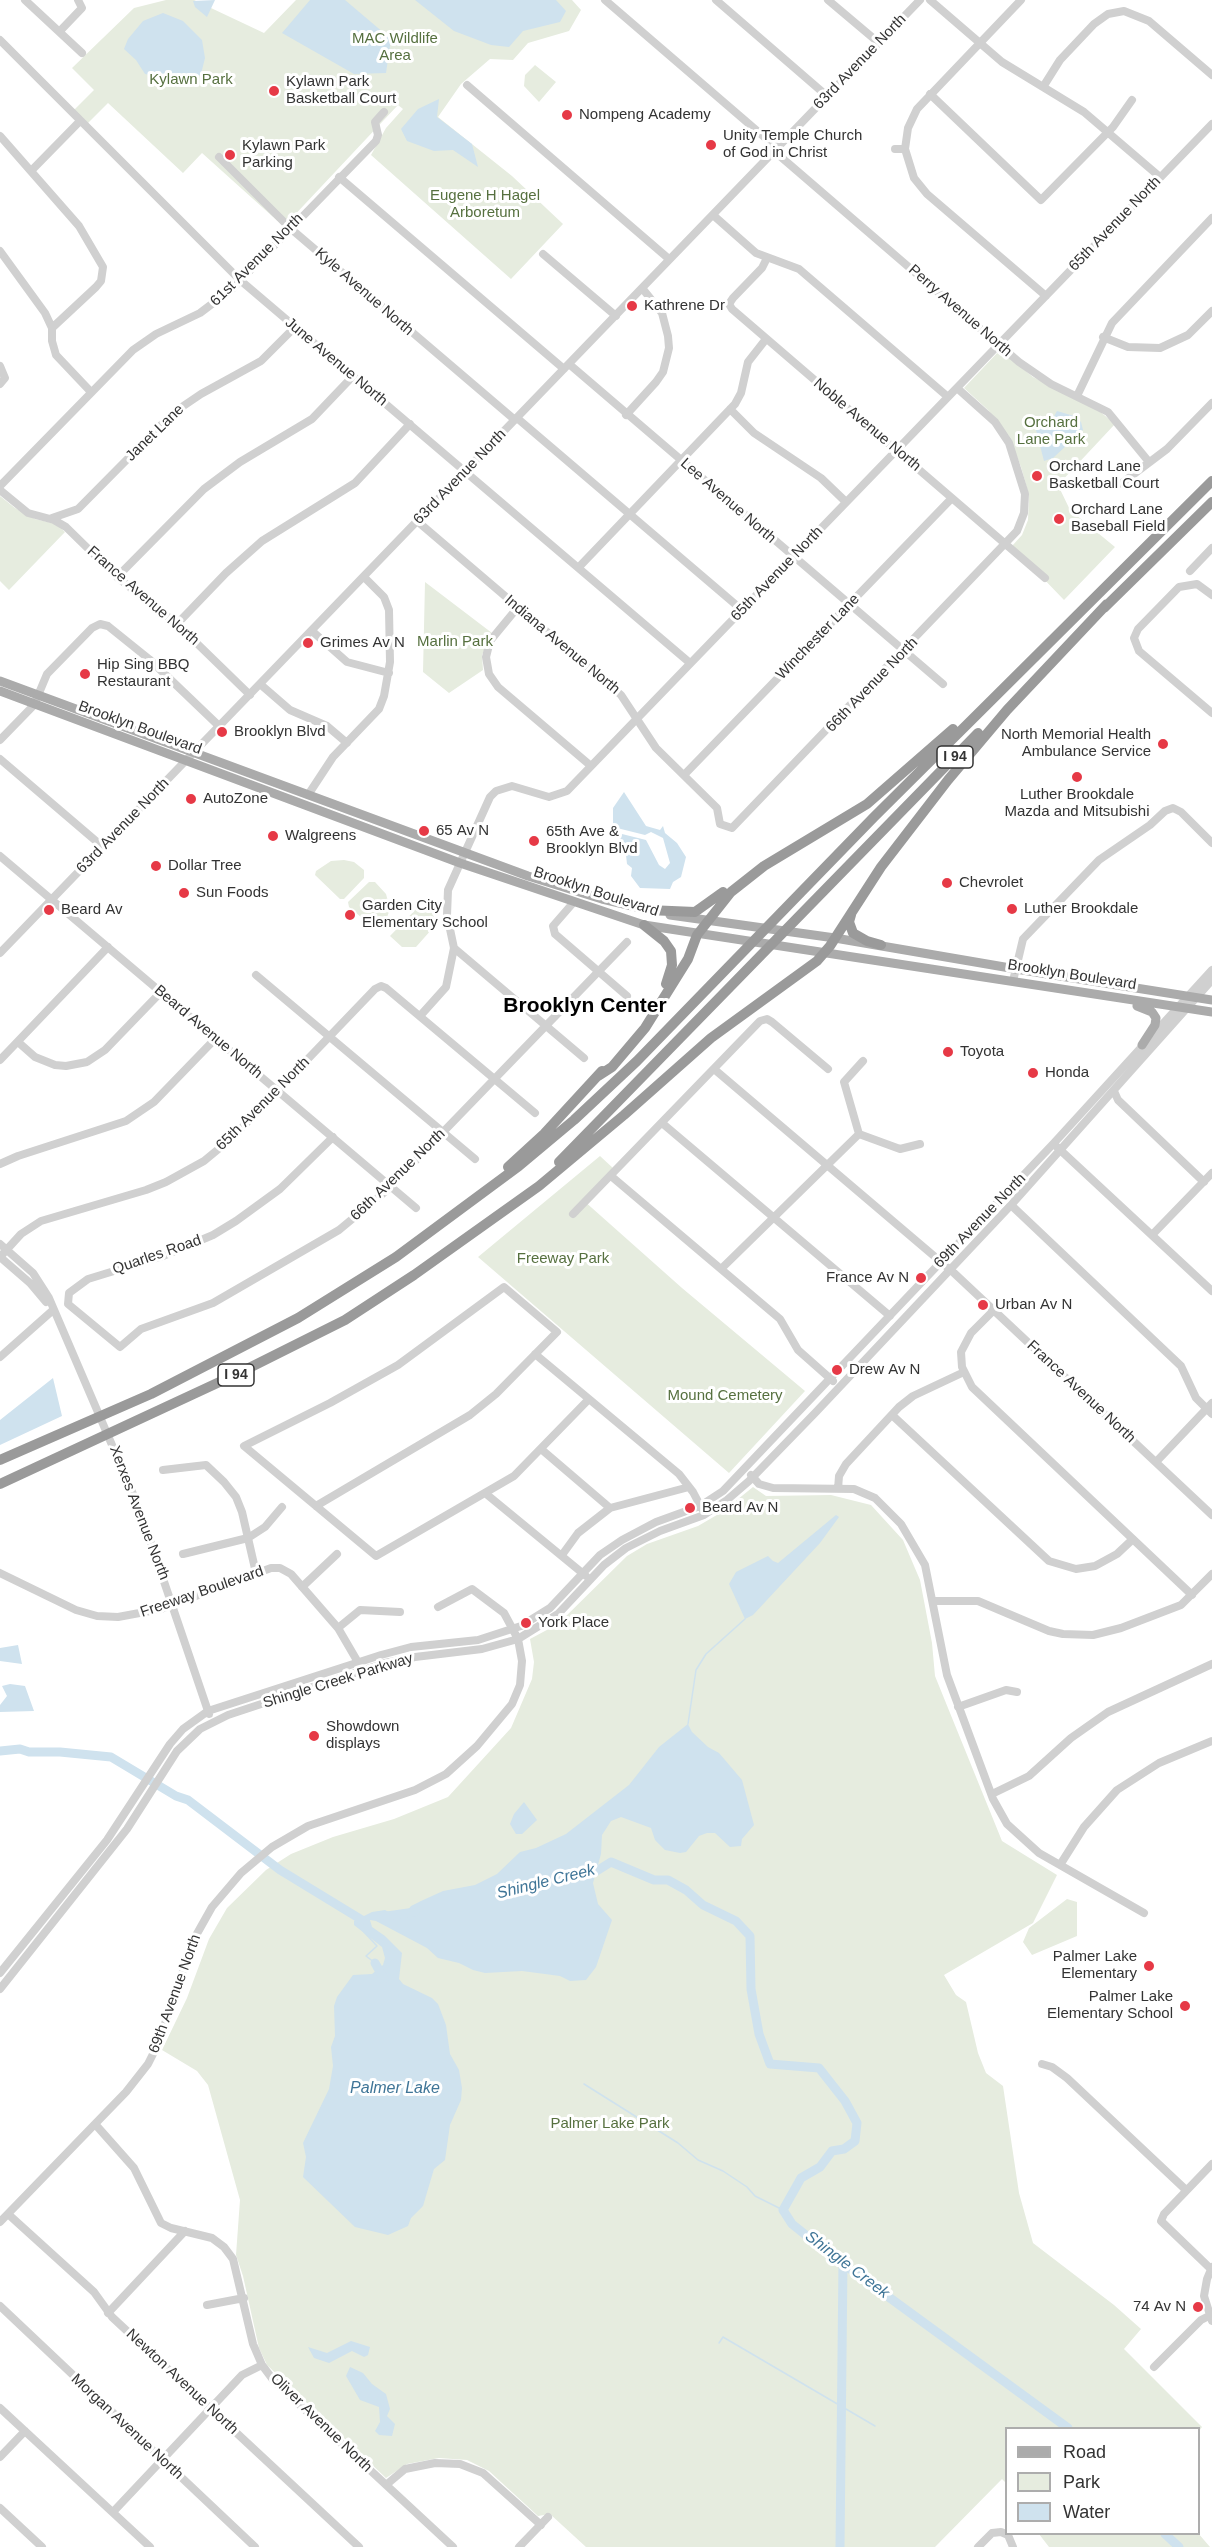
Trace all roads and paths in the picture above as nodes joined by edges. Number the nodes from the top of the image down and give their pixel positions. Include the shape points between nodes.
1 (25, 0) edge
2 (78, 0) edge
3 (605, 0) edge
4 (716, 0) edge
5 (828, 0) edge
6 (920, 0) edge
7 (930, 0) edge
8 (1021, 0) edge
9 (60, 31) junction
10 (0, 40) edge
11 (879, 43) junction
12 (979, 43) junction
13 (82, 53) dead end
14 (1212, 75) edge
15 (467, 85) dead end
16 (1043, 87) junction
17 (930, 94) junction
18 (828, 96) junction
19 (1132, 100) dead end
20 (384, 112) dead end
21 (80, 121) junction
22 (1212, 124) edge
23 (1108, 132) junction
24 (0, 136) edge
25 (895, 149) dead end
26 (905, 149) junction
27 (776, 150) junction
28 (219, 158) dead end
29 (31, 171) junction
30 (339, 177) junction
31 (1160, 177) junction
32 (713, 215) junction
33 (1212, 218) edge
34 (290, 228) junction
35 (0, 251) edge
36 (543, 254) dead end
37 (767, 258) junction
38 (669, 259) junction
39 (240, 280) junction
40 (642, 288) junction
41 (1046, 296) junction
42 (1212, 311) edge
43 (616, 316) junction
44 (296, 327) junction
45 (52, 328) junction
46 (1103, 337) junction
47 (766, 339) junction
48 (1000, 344) junction
49 (0, 366) edge
50 (567, 366) junction
51 (353, 376) junction
52 (2, 381) edge
53 (957, 388) junction
54 (92, 392) junction
55 (1077, 396) junction
56 (948, 397) junction
57 (1212, 403) edge
58 (730, 409) junction
59 (627, 414) junction
60 (516, 419) junction
61 (410, 424) junction
62 (896, 450) junction
63 (682, 460) junction
64 (1149, 462) junction
65 (465, 472) junction
66 (1212, 481) edge
67 (1107, 486) dead end
68 (0, 488) edge
69 (952, 498) junction
70 (846, 502) junction
71 (1212, 502) edge
72 (630, 513) junction
73 (47, 518) junction
74 (417, 521) junction
75 (1007, 544) junction
76 (1212, 548) edge
77 (793, 557) junction
78 (579, 567) junction
79 (1190, 571) dead end
80 (117, 577) junction
81 (364, 577) junction
82 (1045, 578) dead end
83 (1212, 595) edge
84 (849, 604) junction
85 (1107, 604) junction
86 (518, 607) junction
87 (742, 610) junction
88 (177, 624) junction
89 (312, 631) junction
90 (904, 651) junction
91 (690, 663) junction
92 (388, 673) junction
93 (0, 681) edge
94 (260, 684) junction
95 (943, 684) dead end
96 (0, 692) edge
97 (250, 695) junction
98 (40, 696) junction
99 (34, 705) junction
100 (984, 706) junction
101 (1212, 713) edge
102 (638, 718) junction
103 (219, 726) junction
104 (0, 740) edge
105 (347, 743) junction
106 (193, 753) junction
107 (0, 759) edge
108 (186, 761) junction
109 (591, 766) junction
110 (684, 776) junction
111 (308, 795) junction
112 (736, 826) joint
113 (1212, 843) edge
114 (103, 847) junction
115 (789, 851) junction
116 (464, 853) junction
117 (0, 856) edge
118 (460, 863) junction
119 (52, 900) junction
120 (573, 903) junction
121 (853, 909) junction
122 (648, 910) junction
123 (707, 920) junction
124 (644, 925) junction
125 (696, 938) junction
126 (835, 938) junction
127 (627, 942) dead end
128 (881, 945) junction
129 (108, 947) junction
130 (454, 948) junction
131 (826, 952) junction
132 (0, 953) edge
133 (1016, 969) junction
134 (1212, 970) edge
135 (598, 972) junction
136 (256, 975) dead end
137 (1212, 980) edge
138 (1013, 981) junction
139 (666, 984) junction
140 (161, 992) junction
141 (627, 996) dead end
142 (1112, 997) junction
143 (1192, 997) junction
144 (1212, 1000) edge
145 (1183, 1008) junction
146 (1212, 1012) edge
147 (420, 1016) junction
148 (546, 1026) junction
149 (329, 1037) junction
150 (216, 1038) junction
151 (18, 1042) junction
152 (1142, 1045) junction
153 (584, 1058) dead end
154 (0, 1060) edge
155 (862, 1061) dead end
156 (714, 1069) junction
157 (828, 1069) dead end
158 (598, 1076) junction
159 (494, 1079) junction
160 (278, 1090) junction
161 (1114, 1091) junction
162 (535, 1113) dead end
163 (662, 1122) junction
164 (443, 1132) junction
165 (859, 1134) junction
166 (333, 1137) junction
167 (1054, 1143) junction
168 (920, 1144) dead end
169 (1061, 1150) junction
170 (475, 1159) dead end
171 (0, 1164) edge
172 (825, 1164) junction
173 (1212, 1173) edge
174 (611, 1176) junction
175 (1204, 1182) junction
176 (390, 1186) junction
177 (1011, 1206) junction
178 (416, 1208) dead end
179 (573, 1214) dead end
180 (454, 1216) junction
181 (774, 1217) junction
182 (1152, 1235) junction
183 (0, 1244) edge
184 (459, 1244) junction
185 (7, 1250) junction
186 (0, 1257) edge
187 (941, 1262) junction
188 (721, 1269) junction
189 (950, 1270) junction
190 (1212, 1291) edge
191 (68, 1304) joint
192 (994, 1310) junction
193 (52, 1311) junction
194 (890, 1316) junction
195 (535, 1354) junction
196 (0, 1357) edge
197 (964, 1372) junction
198 (831, 1379) junction
199 (840, 1387) junction
200 (588, 1400) junction
201 (1210, 1409) edge
202 (892, 1414) junction
203 (541, 1449) junction
204 (0, 1460) edge
205 (1156, 1462) junction
206 (163, 1470) dead end
207 (745, 1470) junction
208 (753, 1477) junction
209 (0, 1484) edge
210 (689, 1487) junction
211 (838, 1489) junction
212 (485, 1493) junction
213 (316, 1506) junction
214 (700, 1506) junction
215 (282, 1507) dead end
216 (610, 1508) junction
217 (704, 1515) junction
218 (1212, 1515) edge
219 (248, 1538) junction
220 (1133, 1539) junction
221 (183, 1554) dead end
222 (337, 1554) dead end
223 (562, 1555) junction
224 (0, 1573) edge
225 (584, 1573) junction
226 (256, 1574) junction
227 (1212, 1574) edge
228 (591, 1580) junction
229 (302, 1587) junction
230 (1192, 1594) junction
231 (934, 1601) junction
232 (173, 1605) junction
233 (438, 1607) dead end
234 (400, 1612) dead end
235 (338, 1628) junction
236 (514, 1629) junction
237 (518, 1639) junction
238 (358, 1661) junction
239 (1212, 1664) edge
240 (362, 1670) junction
241 (1017, 1692) dead end
242 (958, 1707) junction
243 (208, 1712) junction
244 (212, 1721) junction
245 (1212, 1741) edge
246 (992, 1794) junction
247 (1060, 1865) junction
248 (1144, 1913) dead end
249 (0, 1973) edge
250 (0, 1989) edge
251 (1042, 2064) dead end
252 (95, 2124) junction
253 (1212, 2164) edge
254 (1186, 2190) junction
255 (8, 2214) junction
256 (0, 2222) edge
257 (185, 2231) junction
258 (1211, 2268) edge
259 (244, 2298) junction
260 (0, 2306) edge
261 (207, 2306) dead end
262 (108, 2313) junction
263 (1210, 2319) edge
264 (262, 2365) junction
265 (1155, 2367) dead end
266 (0, 2408) edge
267 (210, 2408) junction
268 (25, 2431) junction
269 (0, 2457) edge
270 (162, 2460) junction
271 (386, 2485) junction
272 (0, 2508) edge
273 (113, 2512) junction
274 (548, 2517) dead end
275 (541, 2525) junction
276 (1005, 2534) edge
277 (42, 2547) edge
278 (150, 2547) edge
279 (255, 2547) edge
280 (359, 2547) edge
281 (453, 2547) edge
282 (519, 2547) edge
283 (978, 2547) edge

1 - 9 street
2 - 9 street via 82,8
3 - 27 street, Perry Avenue North
4 - 18 street
5 - 11 street
6 - 11 street, 63rd Avenue North
7 - 12 street
8 - 12 street
9 - 13 street
10 - 21 street, June Avenue North
11 - 18 street, 63rd Avenue North
12 - 16 street
12 - 17 street
14 - 16 street via 1149,21 1124,11 1108,14 1094,24 1060,60
15 - 38 street
16 - 23 street
17 - 23 street via 1041,200
17 - 26 street via 912,118
18 - 27 street, 63rd Avenue North
19 - 23 street
20 - 30 street, 61st Avenue North via 375,123 376,141
21 - 29 street
21 - 39 street, June Avenue North
22 - 31 street, 65th Avenue North
23 - 31 street
24 - 29 street
25 - 26 street
26 - 41 street via 909,169 920,187
27 - 32 street, 63rd Avenue North
27 - 48 street, Perry Avenue North
28 - 34 street, Kyle Avenue North
29 - 45 street via 79,226 106,273
30 - 34 street, 61st Avenue North
30 - 50 street, Lee Avenue North
31 - 41 street, 65th Avenue North
32 - 37 street via 749,248
32 - 38 street, 63rd Avenue North
33 - 46 street via 1119,315
34 - 39 street, 61st Avenue North
34 - 60 street, Kyle Avenue North
35 - 45 street
36 - 43 street
37 - 47 street, Noble Avenue North via 729,304
37 - 56 street via 799,269
38 - 40 street, 63rd Avenue North
39 - 44 street, June Avenue North
39 - 54 street, 61st Avenue North via 200,314 144,342
40 - 43 street, 63rd Avenue North
40 - 59 street via 662,313 669,348 663,372
41 - 48 street, 65th Avenue North
42 - 46 street via 1188,335 1160,351 1128,347
43 - 50 street, 63rd Avenue North
44 - 51 street, June Avenue North
44 - 73 street, Janet Lane via 261,361 173,413 78,509
45 - 54 street via 56,356
46 - 55 street
47 - 58 street via 748,362 741,393
47 - 62 street, Noble Avenue North
48 - 53 street, 65th Avenue North
48 - 55 street, Perry Avenue North via 1034,374
49 - 52 street
50 - 59 street, Lee Avenue North
50 - 60 street, 63rd Avenue North
51 - 61 street, June Avenue North
51 - 80 street via 312,419 240,462 204,489
53 - 56 street, 65th Avenue North
53 - 75 street, 66th Avenue North via 995,422 1013,454 1025,504 1022,522
54 - 68 street, 61st Avenue North
55 - 64 street, Perry Avenue North via 1108,412
56 - 62 street, 65th Avenue North
57 - 64 street
58 - 63 street
58 - 70 street via 754,433 821,478
59 - 63 street, Lee Avenue North
60 - 65 street, 63rd Avenue North
60 - 72 street, Kyle Avenue North
61 - 65 street, June Avenue North
61 - 88 street via 355,483 262,541
62 - 69 street, Noble Avenue North
62 - 70 street, 65th Avenue North
63 - 72 street
63 - 77 street, Lee Avenue North
64 - 67 street via 1122,483
65 - 74 street, 63rd Avenue North
65 - 78 street, June Avenue North
66 - 100 highway, I 94
68 - 73 street, France Avenue North via 20,509
69 - 75 street, Noble Avenue North
69 - 84 street, Winchester Lane
70 - 77 street, 65th Avenue North
71 - 85 highway, I 94
72 - 78 street
72 - 87 street, Kyle Avenue North
73 - 80 street, France Avenue North via 66,527
74 - 81 street, 63rd Avenue North
74 - 86 street, Indiana Avenue North
75 - 82 street, Noble Avenue North
75 - 90 street, 66th Avenue North
76 - 79 street
77 - 84 street, Lee Avenue North
77 - 87 street, 65th Avenue North
78 - 91 street, June Avenue North
80 - 88 street, France Avenue North
81 - 89 street, 63rd Avenue North
81 - 92 street via 388,604
83 - 101 street via 1197,584 1179,587 1135,633 1134,643
84 - 90 street, Lee Avenue North
84 - 110 street, Winchester Lane
85 - 121 highway via 953,773
85 - 184 highway, I 94 via 570,1152
86 - 102 street, Indiana Avenue North via 621,695
86 - 109 street via 490,641 486,657 489,674 498,687
87 - 91 street, 65th Avenue North
88 - 97 street, France Avenue North
89 - 92 street via 347,662
89 - 94 street, 63rd Avenue North
90 - 95 street, Lee Avenue North
90 - 112 street, 66th Avenue North
91 - 102 street, 65th Avenue North
92 - 105 street via 379,709
93 - 98 main road, Brooklyn Boulevard
94 - 97 street, 63rd Avenue North
94 - 105 street via 290,710 327,726
96 - 99 main road, Brooklyn Boulevard
97 - 103 street, 63rd Avenue North
98 - 99 street
98 - 103 street via 47,674 100,624 108,626 149,659
98 - 106 main road, Brooklyn Boulevard
99 - 104 street
99 - 108 main road, Brooklyn Boulevard
100 - 115 highway via 875,798
100 - 180 highway, I 94 via 594,1103
102 - 109 street, 65th Avenue North
102 - 110 street, Indiana Avenue North via 656,748
103 - 106 street, 63rd Avenue North
105 - 111 street
106 - 108 street, 63rd Avenue North
106 - 111 main road, Brooklyn Boulevard
107 - 114 street
108 - 114 street, 63rd Avenue North
108 - 118 main road, Brooklyn Boulevard
109 - 116 street, 65th Avenue North via 556,797 520,787 496,791 484,804
110 - 112 street, Indiana Avenue North via 717,808 724,828
111 - 116 main road, Brooklyn Boulevard
113 - 133 street via 1181,812 1170,808 1099,860 1048,912 1023,939
114 - 119 street, 63rd Avenue North
115 - 122 highway via 753,870 700,910
115 - 123 highway via 739,885
116 - 118 street, 65th Avenue North
116 - 122 main road, Brooklyn Boulevard via 562,888
117 - 119 street, Beard Avenue North
118 - 120 main road, Brooklyn Boulevard
118 - 130 street, 65th Avenue North via 446,903
119 - 129 street, Beard Avenue North
119 - 132 street, 63rd Avenue North
120 - 124 main road, Brooklyn Boulevard
120 - 135 street via 553,930
121 - 126 highway
121 - 128 highway via 849,922 853,933
122 - 123 main road, Brooklyn Boulevard
123 - 125 highway
123 - 126 main road, Brooklyn Boulevard
124 - 125 main road, Brooklyn Boulevard
124 - 139 highway via 670,951 672,965
125 - 131 main road, Brooklyn Boulevard
125 - 139 highway
125 - 158 highway via 688,959 645,1028 612,1067
126 - 128 main road, Brooklyn Boulevard
126 - 131 highway
127 - 135 street, 66th Avenue North
128 - 133 main road, Brooklyn Boulevard
129 - 140 street, Beard Avenue North
129 - 151 street
130 - 147 street, 65th Avenue North via 446,987
130 - 148 street
131 - 138 main road, Brooklyn Boulevard
131 - 184 highway via 798,977 711,1038 584,1150
133 - 138 street
133 - 143 main road, Brooklyn Boulevard
134 - 143 street, 69th Avenue North
135 - 141 street
135 - 148 street, 66th Avenue North
136 - 149 street
137 - 143 street, 69th Avenue North
138 - 142 main road, Brooklyn Boulevard
139 - 158 highway via 637,1029
140 - 150 street, Beard Avenue North
140 - 151 street via 105,1050 87,1062 55,1065 35,1057
142 - 145 main road, Brooklyn Boulevard
142 - 152 main road via 1154,1014 1155,1025
143 - 144 main road, Brooklyn Boulevard
143 - 145 street, 69th Avenue North
145 - 146 main road, Brooklyn Boulevard
145 - 152 street, 69th Avenue North
145 - 161 street, 69th Avenue North
147 - 149 street, 65th Avenue North via 381,986
147 - 159 street
148 - 153 street
148 - 159 street, 66th Avenue North
149 - 160 street, 65th Avenue North
149 - 164 street
150 - 160 street, Beard Avenue North
150 - 171 street via 160,1096 126,1121
151 - 154 street
152 - 167 street, 69th Avenue North
155 - 165 street via 844,1082
156 - 157 street via 766,1019
156 - 163 street
156 - 172 street
158 - 180 highway via 544,1134
159 - 162 street
159 - 164 street, 66th Avenue North
160 - 166 street, Beard Avenue North
160 - 185 street, 65th Avenue North via 233,1137 188,1171 146,1190 52,1216 30,1227
161 - 169 street, 69th Avenue North
161 - 175 street via 1118,1100
163 - 174 street
163 - 181 street
164 - 170 street
164 - 176 street, 66th Avenue North
165 - 168 street via 900,1149
165 - 172 street
166 - 176 street, Beard Avenue North
166 - 191 street, Quarles Road via 280,1190 237,1221 163,1256 88,1279 69,1293
167 - 169 street
167 - 187 street, 69th Avenue North
169 - 177 street, 69th Avenue North
169 - 182 street
172 - 181 street
172 - 187 street
173 - 175 street
174 - 179 street
174 - 188 street
175 - 182 street
176 - 178 street, Beard Avenue North
176 - 191 street, 66th Avenue North via 356,1218 322,1241 213,1304 141,1329 120,1347
177 - 189 street, 69th Avenue North
177 - 201 street via 1181,1366 1192,1392
180 - 204 highway, I 94 via 351,1286 239,1350 151,1394
181 - 188 street
181 - 194 street
182 - 190 street
183 - 185 street, Xerxes Avenue North
184 - 209 highway, I 94 via 373,1303 299,1344
185 - 186 street, 65th Avenue North
185 - 193 street, Xerxes Avenue North via 39,1281
186 - 193 street, Xerxes Avenue North via 36,1288
187 - 189 street, France Avenue North
187 - 194 street, 69th Avenue North
188 - 198 street via 785,1324 798,1350
189 - 192 street, France Avenue North
189 - 199 street, 69th Avenue North
192 - 197 street via 963,1344 960,1359
192 - 205 street, France Avenue North
193 - 196 street
193 - 232 street, Xerxes Avenue North via 116,1453
194 - 198 street, 69th Avenue North
195 - 200 street
195 - 213 street via 470,1415
195 - 213 street via 557,1332 504,1287 398,1365 244,1446
197 - 202 street via 914,1396
197 - 220 street via 979,1394
198 - 199 street
198 - 207 street, 69th Avenue North
199 - 208 street, 69th Avenue North
200 - 203 street
200 - 210 street via 679,1474
201 - 205 street
202 - 211 street via 846,1464 839,1476
202 - 220 street via 1049,1562 1076,1569 1095,1566
203 - 212 street via 514,1476
203 - 216 street
205 - 218 street, France Avenue North
206 - 219 street via 206,1465 236,1497
207 - 208 street
207 - 214 street, Shingle Creek Parkway
208 - 211 street via 759,1484 773,1488
208 - 217 street, Shingle Creek Parkway
210 - 214 street
210 - 216 street
211 - 231 street via 854,1489 875,1498 901,1524 925,1565
212 - 213 street via 376,1556
212 - 223 street
214 - 217 street
214 - 225 street, Shingle Creek Parkway via 621,1540
215 - 219 street via 265,1527
216 - 223 street via 578,1533
217 - 228 street, Shingle Creek Parkway via 626,1548
219 - 221 street
219 - 226 street
220 - 230 street
222 - 229 street
223 - 225 street
224 - 232 street, Freeway Boulevard via 76,1610 97,1616 138,1616
225 - 228 street
225 - 236 street, Shingle Creek Parkway via 550,1608
226 - 229 street, Freeway Boulevard via 280,1568
226 - 232 street, Freeway Boulevard
227 - 230 street
228 - 237 street, Shingle Creek Parkway via 558,1614
229 - 235 street, Freeway Boulevard
230 - 231 street via 1173,1608 1121,1628 1078,1636 1049,1631 978,1601
231 - 242 street via 947,1675
232 - 243 street, Xerxes Avenue North
233 - 236 street, 69th Avenue North via 472,1589 504,1613
234 - 235 street via 360,1610
235 - 238 street, Freeway Boulevard
236 - 237 street, 69th Avenue North
236 - 238 street, Shingle Creek Parkway via 478,1640 411,1647
237 - 240 street, Shingle Creek Parkway via 482,1649 415,1656
237 - 252 street, 69th Avenue North via 522,1676 516,1696 485,1738 457,1766 415,1790 308,1826 254,1860 220,1897 186,1955 148,2064
238 - 240 street, Freeway Boulevard
238 - 243 street, Shingle Creek Parkway
239 - 246 street via 1108,1712 1071,1738 1029,1776
240 - 244 street, Shingle Creek Parkway
241 - 242 street via 1006,1690
242 - 246 street
243 - 244 street, Xerxes Avenue North
243 - 249 street, Shingle Creek Parkway via 183,1729 106,1842
244 - 250 street, Shingle Creek Parkway via 190,1737 115,1845
245 - 247 street via 1159,1763 1117,1790 1084,1827
246 - 247 street via 1017,1835
247 - 248 street
251 - 254 street via 1066,2078
252 - 255 street, 69th Avenue North
252 - 257 street, Oliver Avenue North via 134,2168 161,2223
253 - 254 street
254 - 258 street via 1161,2221
255 - 256 street, 69th Avenue North
255 - 262 street, Newton Avenue North via 89,2288
257 - 259 street, Oliver Avenue North via 205,2235 224,2247 236,2265
257 - 262 street
258 - 263 street via 1204,2291
259 - 261 street
259 - 264 street, Oliver Avenue North via 253,2344
260 - 270 street, Morgan Avenue North
262 - 267 street, Newton Avenue North
263 - 265 street via 1201,2320
264 - 267 street via 242,2375
264 - 271 street, Oliver Avenue North via 274,2381
266 - 268 street
267 - 270 street
267 - 280 street, Newton Avenue North
268 - 269 street
268 - 273 street
270 - 273 street
270 - 279 street, Morgan Avenue North
271 - 275 street via 405,2469 435,2463 460,2464 483,2473
271 - 281 street, Oliver Avenue North
272 - 277 street
273 - 278 street
274 - 275 street
275 - 282 street
276 - 283 street via 992,2533

